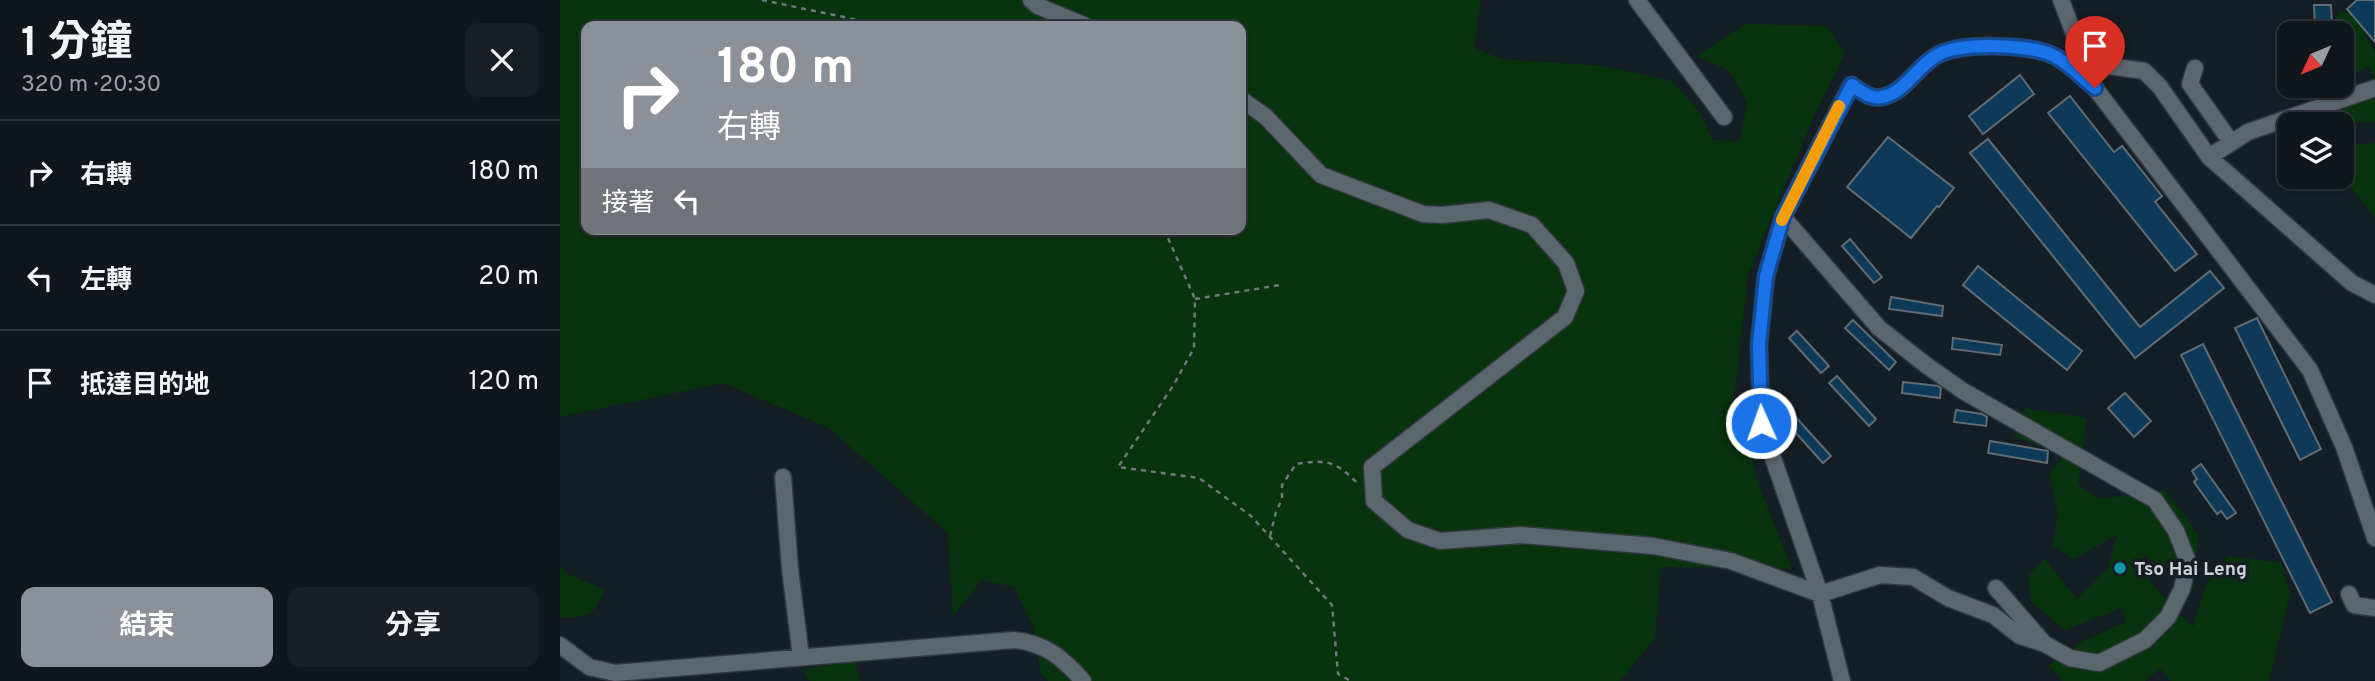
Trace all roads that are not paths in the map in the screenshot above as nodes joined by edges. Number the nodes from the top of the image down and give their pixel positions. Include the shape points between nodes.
1 (1031, 0) edge
2 (1637, 0) edge
3 (2061, 0) edge
4 (1074, 21) edge
5 (2195, 68) dead end
6 (2375, 88) edge
7 (1246, 103) edge
8 (1724, 117) dead end
9 (2231, 142) junction
10 (2209, 157) junction
11 (1783, 217) junction
12 (2375, 295) edge
13 (783, 477) dead end
14 (2375, 538) edge
15 (1996, 587) dead end
16 (1820, 594) junction
17 (2349, 594) dead end
18 (2375, 608) edge
19 (2045, 644) junction
20 (560, 645) edge
21 (801, 657) junction
22 (665, 675) edge
23 (1083, 681) edge
24 (1842, 681) edge

1 - 4 street
2 - 8 street
3 - 10 street via 2079,47 2096,64 2144,71
5 - 9 street via 2190,84
6 - 9 street
7 - 16 street via 1266,117 1321,175 1423,214 1489,210 1532,225 1566,263 1576,291 1565,317 1372,467 1374,501 1408,530 1440,541 1521,536 1653,546 1731,561
9 - 10 street
10 - 12 street via 2352,283
11 - 14 street via 1852,85 1869,97 1885,97 1922,65 1954,48 2025,47 2054,55 2095,88 2310,370 2344,447
11 - 16 street via 1766,276 1759,344 1761,423
11 - 19 street via 1879,328 1963,391 2155,500 2176,531 2188,562 2182,589 2168,617 2145,640 2099,663 2070,658
13 - 21 street
15 - 19 street
16 - 19 street via 1880,575 1913,577 1948,598 1993,615 2020,636
16 - 24 street
17 - 18 street via 2354,605
20 - 22 street via 582,664 602,672
21 - 22 street
21 - 23 street via 1014,640 1051,651

